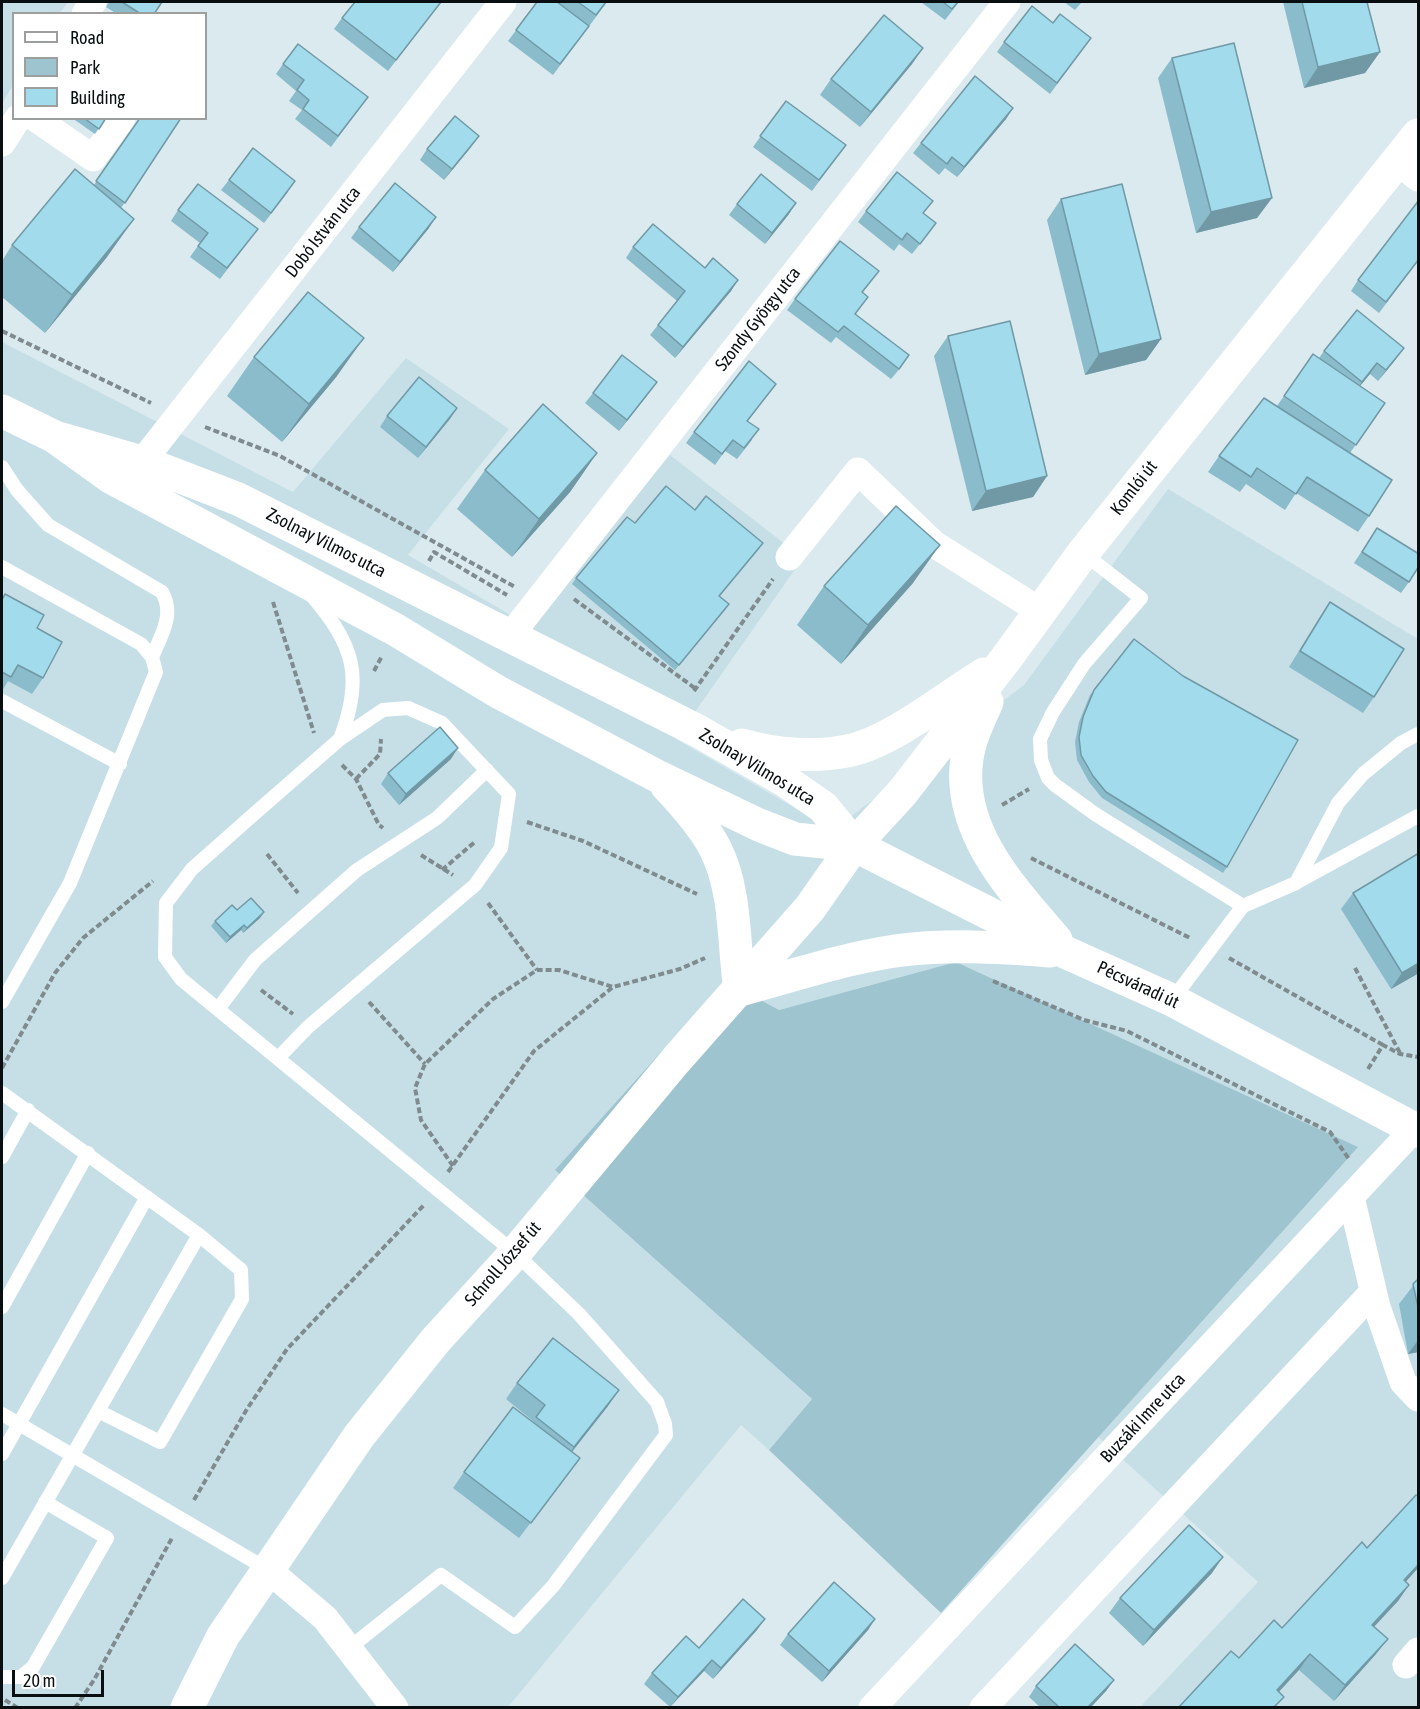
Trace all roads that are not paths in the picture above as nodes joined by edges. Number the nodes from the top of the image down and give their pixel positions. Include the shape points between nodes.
1 (503, 2) edge
2 (1007, 2) edge
3 (17, 120) edge
4 (38, 120) edge
5 (121, 120) edge
6 (1419, 135) edge
7 (2, 143) edge
8 (1408, 170) edge
9 (2, 411) edge
10 (55, 437) junction
11 (142, 462) junction
12 (2, 467) edge
13 (1083, 553) junction
14 (789, 557) road end
15 (2, 567) edge
16 (295, 575) junction
17 (1040, 610) junction
18 (510, 636) junction
19 (152, 657) junction
20 (1005, 660) junction
21 (2, 700) edge
22 (698, 731) junction
23 (1419, 734) edge
24 (340, 739) junction
25 (120, 764) junction
26 (487, 770) junction
27 (657, 776) junction
28 (1419, 816) edge
29 (854, 845) junction
30 (1296, 883) junction
31 (1243, 906) junction
32 (1067, 952) junction
33 (740, 990) junction
34 (1172, 1000) junction
35 (2, 1002) edge
36 (218, 1009) junction
37 (279, 1057) junction
38 (2, 1093) edge
39 (28, 1110) junction
40 (1417, 1128) edge
41 (87, 1153) junction
42 (2, 1157) edge
43 (147, 1197) junction
44 (1351, 1197) junction
45 (199, 1235) junction
46 (514, 1253) junction
47 (1373, 1292) junction
48 (2, 1307) edge
49 (1419, 1398) edge
50 (98, 1411) junction
51 (2, 1414) edge
52 (19, 1425) junction
53 (2, 1454) edge
54 (72, 1455) junction
55 (45, 1502) junction
56 (267, 1569) junction
57 (2, 1578) edge
58 (348, 1649) junction
59 (2, 1677) edge
60 (186, 1707) edge
61 (395, 1707) edge
62 (872, 1707) edge
63 (983, 1707) edge

1 - 11 street, Dobó István utca
2 - 18 street, Szondy György utca
3 - 7 street
4 - 5 street via 93,158
6 - 8 main road, Komlói út
8 - 13 main road, Komlói út
9 - 10 main road, Zsolnay Vilmos utca
10 - 11 main road, Zsolnay Vilmos utca
10 - 16 main road, Zsolnay Vilmos utca via 112,478
11 - 18 main road, Zsolnay Vilmos utca via 238,499
12 - 19 lane via 48,525 162,592 169,611
13 - 17 main road, Komlói út
13 - 31 lane via 1141,598 1084,664 1053,712 1040,739 1041,760 1048,778 1095,813
14 - 17 street via 858,471 933,544
15 - 19 lane via 141,644
16 - 24 lane via 330,618 354,667 349,716
16 - 27 main road, Zsolnay Vilmos utca via 498,692
17 - 20 main road, Komlói út
18 - 22 main road, Zsolnay Vilmos utca
19 - 25 lane via 156,672
20 - 22 main road via 910,721 853,750 787,754
20 - 29 main road, Komlói út via 902,793
20 - 32 main road via 972,738 966,791 978,833 995,866
21 - 25 lane
22 - 29 main road, Zsolnay Vilmos utca via 823,807
23 - 30 lane via 1401,743 1363,774 1338,803
24 - 26 lane via 383,710 408,708 442,723
24 - 36 lane via 192,869 166,903 165,957 182,979
25 - 35 lane via 70,883
26 - 36 lane via 437,818 357,870 255,960
26 - 37 lane via 509,794 508,815 501,848 475,885 308,1027
27 - 29 main road, Zsolnay Vilmos utca via 795,839
27 - 33 main road via 690,810 715,849 729,891
28 - 30 lane
29 - 32 main road, Pécsváradi út
29 - 33 main road, Schroll József út via 810,908
30 - 31 lane
31 - 34 lane
32 - 33 main road via 991,946 898,951 834,963
32 - 34 main road, Pécsváradi út
33 - 46 main road, Schroll József út
34 - 40 main road, Pécsváradi út
36 - 37 lane
37 - 46 lane
38 - 39 lane
39 - 41 lane
39 - 42 lane
40 - 44 street, Buzsáki Imre utca
41 - 43 lane
41 - 48 lane
43 - 45 lane
43 - 52 lane
44 - 47 street
44 - 62 street, Buzsáki Imre utca
45 - 50 lane
45 - 50 lane via 242,1270 242,1299 160,1442
46 - 56 main road, Schroll József út via 435,1341 359,1436
46 - 58 lane via 579,1314 657,1402 666,1435 553,1586 514,1627 441,1575
47 - 49 street via 1403,1382
47 - 63 street
50 - 54 lane
51 - 52 lane
52 - 53 lane
52 - 54 lane
54 - 55 lane
54 - 56 lane
55 - 57 lane
55 - 59 lane via 107,1538 33,1667 21,1677
56 - 58 street via 325,1618
56 - 60 main road, Schroll József út via 223,1635
58 - 61 street

